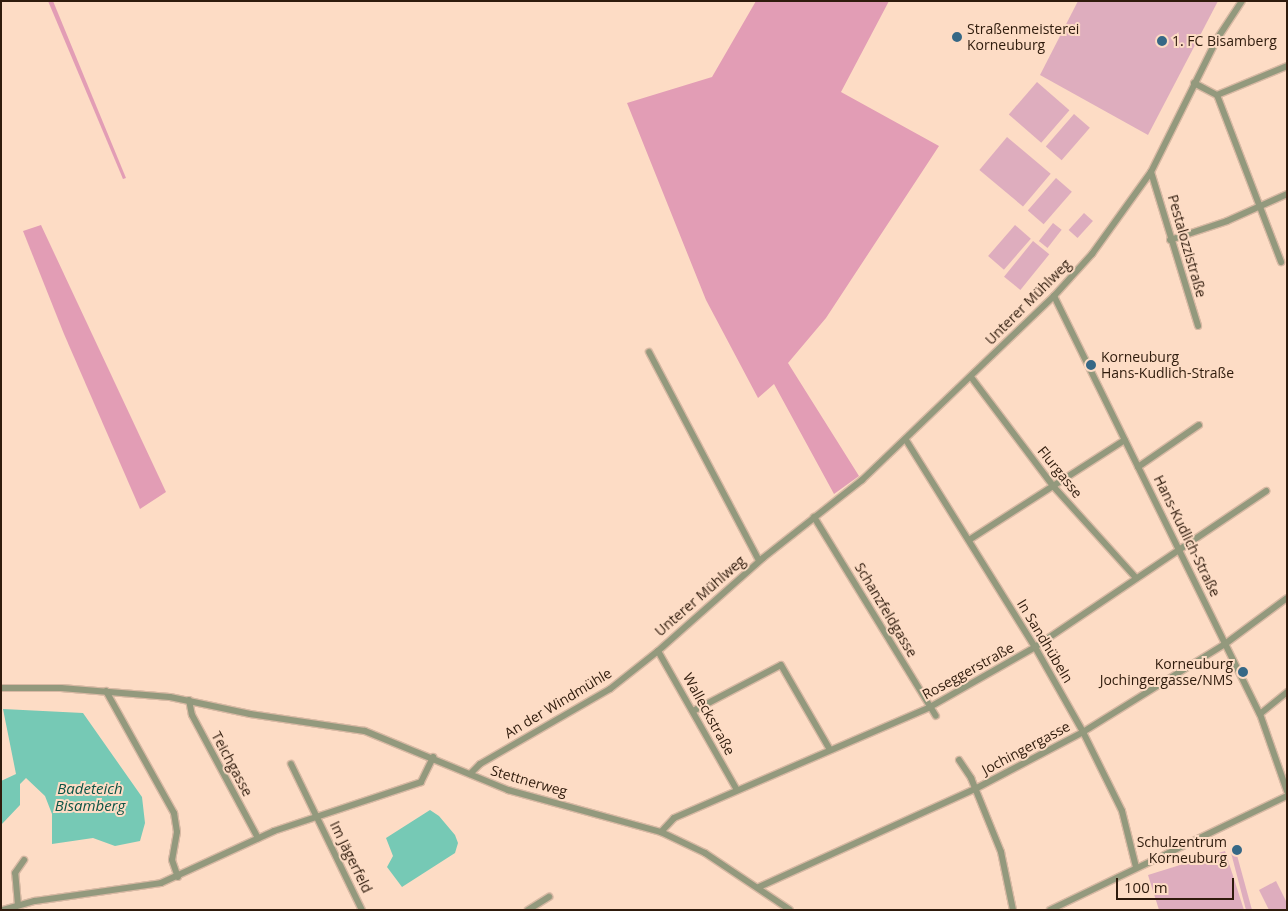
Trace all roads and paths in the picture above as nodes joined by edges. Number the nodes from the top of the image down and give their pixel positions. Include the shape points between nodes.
1 (1242, 1) edge
2 (1287, 66) edge
3 (1194, 83) junction
4 (1217, 95) junction
5 (1151, 172) junction
6 (1287, 194) edge
7 (1260, 207) junction
8 (1170, 240) junction
9 (1281, 262) dead end
10 (1054, 296) junction
11 (1198, 326) dead end
12 (649, 352) dead end
13 (971, 377) junction
14 (1199, 425) dead end
15 (906, 440) junction
16 (1125, 440) junction
17 (1138, 467) junction
18 (1053, 486) junction
19 (1266, 491) dead end
20 (814, 517) junction
21 (969, 540) junction
22 (1180, 549) junction
23 (760, 561) junction
24 (1136, 578) junction
25 (1287, 598) edge
26 (1225, 644) junction
27 (1036, 647) junction
28 (658, 651) junction
29 (1, 688) edge
30 (106, 691) junction
31 (1287, 692) edge
32 (189, 700) junction
33 (930, 707) junction
34 (693, 711) junction
35 (1260, 714) junction
36 (936, 716) dead end
37 (1083, 732) junction
38 (830, 750) junction
39 (432, 757) junction
40 (959, 760) dead end
41 (292, 764) dead end
42 (470, 774) junction
43 (975, 789) junction
44 (737, 790) junction
45 (1287, 791) edge
46 (1287, 796) edge
47 (317, 816) junction
48 (661, 832) junction
49 (258, 838) junction
50 (24, 860) dead end
51 (1136, 867) junction
52 (178, 877) junction
53 (759, 887) junction
54 (549, 897) dead end
55 (18, 905) junction
56 (3, 910) edge
57 (362, 910) edge
58 (528, 910) edge
59 (790, 910) edge
60 (1013, 910) edge
61 (1050, 910) edge

1 - 3 street, Unterer Mühlweg
2 - 4 street
3 - 4 street
3 - 5 street, Unterer Mühlweg
4 - 7 street
5 - 8 street, Pestalozzistraße
5 - 10 street, Unterer Mühlweg via 1092,254
6 - 7 street
7 - 8 street
7 - 9 street
8 - 11 street, Pestalozzistraße
10 - 13 street, Unterer Mühlweg
10 - 16 street, Hans-Kudlich-Straße
12 - 23 street, Unterer Mühlweg
13 - 15 street, Unterer Mühlweg
13 - 18 street, Flurgasse
14 - 17 street
15 - 20 street, Unterer Mühlweg
15 - 21 street, In Sandhübeln
16 - 17 street, Hans-Kudlich-Straße
16 - 18 street
17 - 22 street, Hans-Kudlich-Straße
18 - 21 street
18 - 24 street, Flurgasse
19 - 22 street, Roseggerstraße
20 - 23 street, Unterer Mühlweg
20 - 33 street, Schanzfeldgasse
21 - 27 street, In Sandhübeln
22 - 24 street, Roseggerstraße
22 - 26 street, Hans-Kudlich-Straße
23 - 28 street, Unterer Mühlweg
24 - 27 street, Roseggerstraße
25 - 26 street, Jochingergasse
26 - 35 street, Hans-Kudlich-Straße
26 - 37 street, Jochingergasse
27 - 33 street, Roseggerstraße
27 - 37 street, In Sandhübeln
28 - 34 street, Walleckstraße
28 - 42 street, An der Windmühle via 610,689 480,764
29 - 30 street, Stettnerweg
30 - 32 street, Stettnerweg
30 - 52 street via 174,813 177,832 172,860
31 - 35 street
32 - 39 street, Stettnerweg via 250,714 366,731
32 - 49 street, Teichgasse via 192,715
33 - 36 street, Schanzfeldgasse
33 - 38 street, Roseggerstraße
34 - 38 street via 781,665
34 - 44 street, Walleckstraße
35 - 45 street, Hans-Kudlich-Straße
37 - 43 street, Jochingergasse
37 - 51 street, In Sandhübeln via 1122,811
38 - 44 street, Roseggerstraße
39 - 42 street, Stettnerweg
39 - 47 street via 421,782
40 - 43 street
41 - 47 street, Im Jägerfeld
42 - 48 street, Stettnerweg via 508,790
43 - 53 street, Jochingergasse
43 - 60 street via 1001,852
44 - 48 street, Roseggerstraße via 674,818
46 - 51 street
47 - 49 street
47 - 57 street, Im Jägerfeld
48 - 53 street, Stettnerweg via 705,853
49 - 52 street
50 - 55 street via 15,873
51 - 61 street
52 - 55 street via 150,886
53 - 59 street, Stettnerweg
54 - 58 street
55 - 56 street

